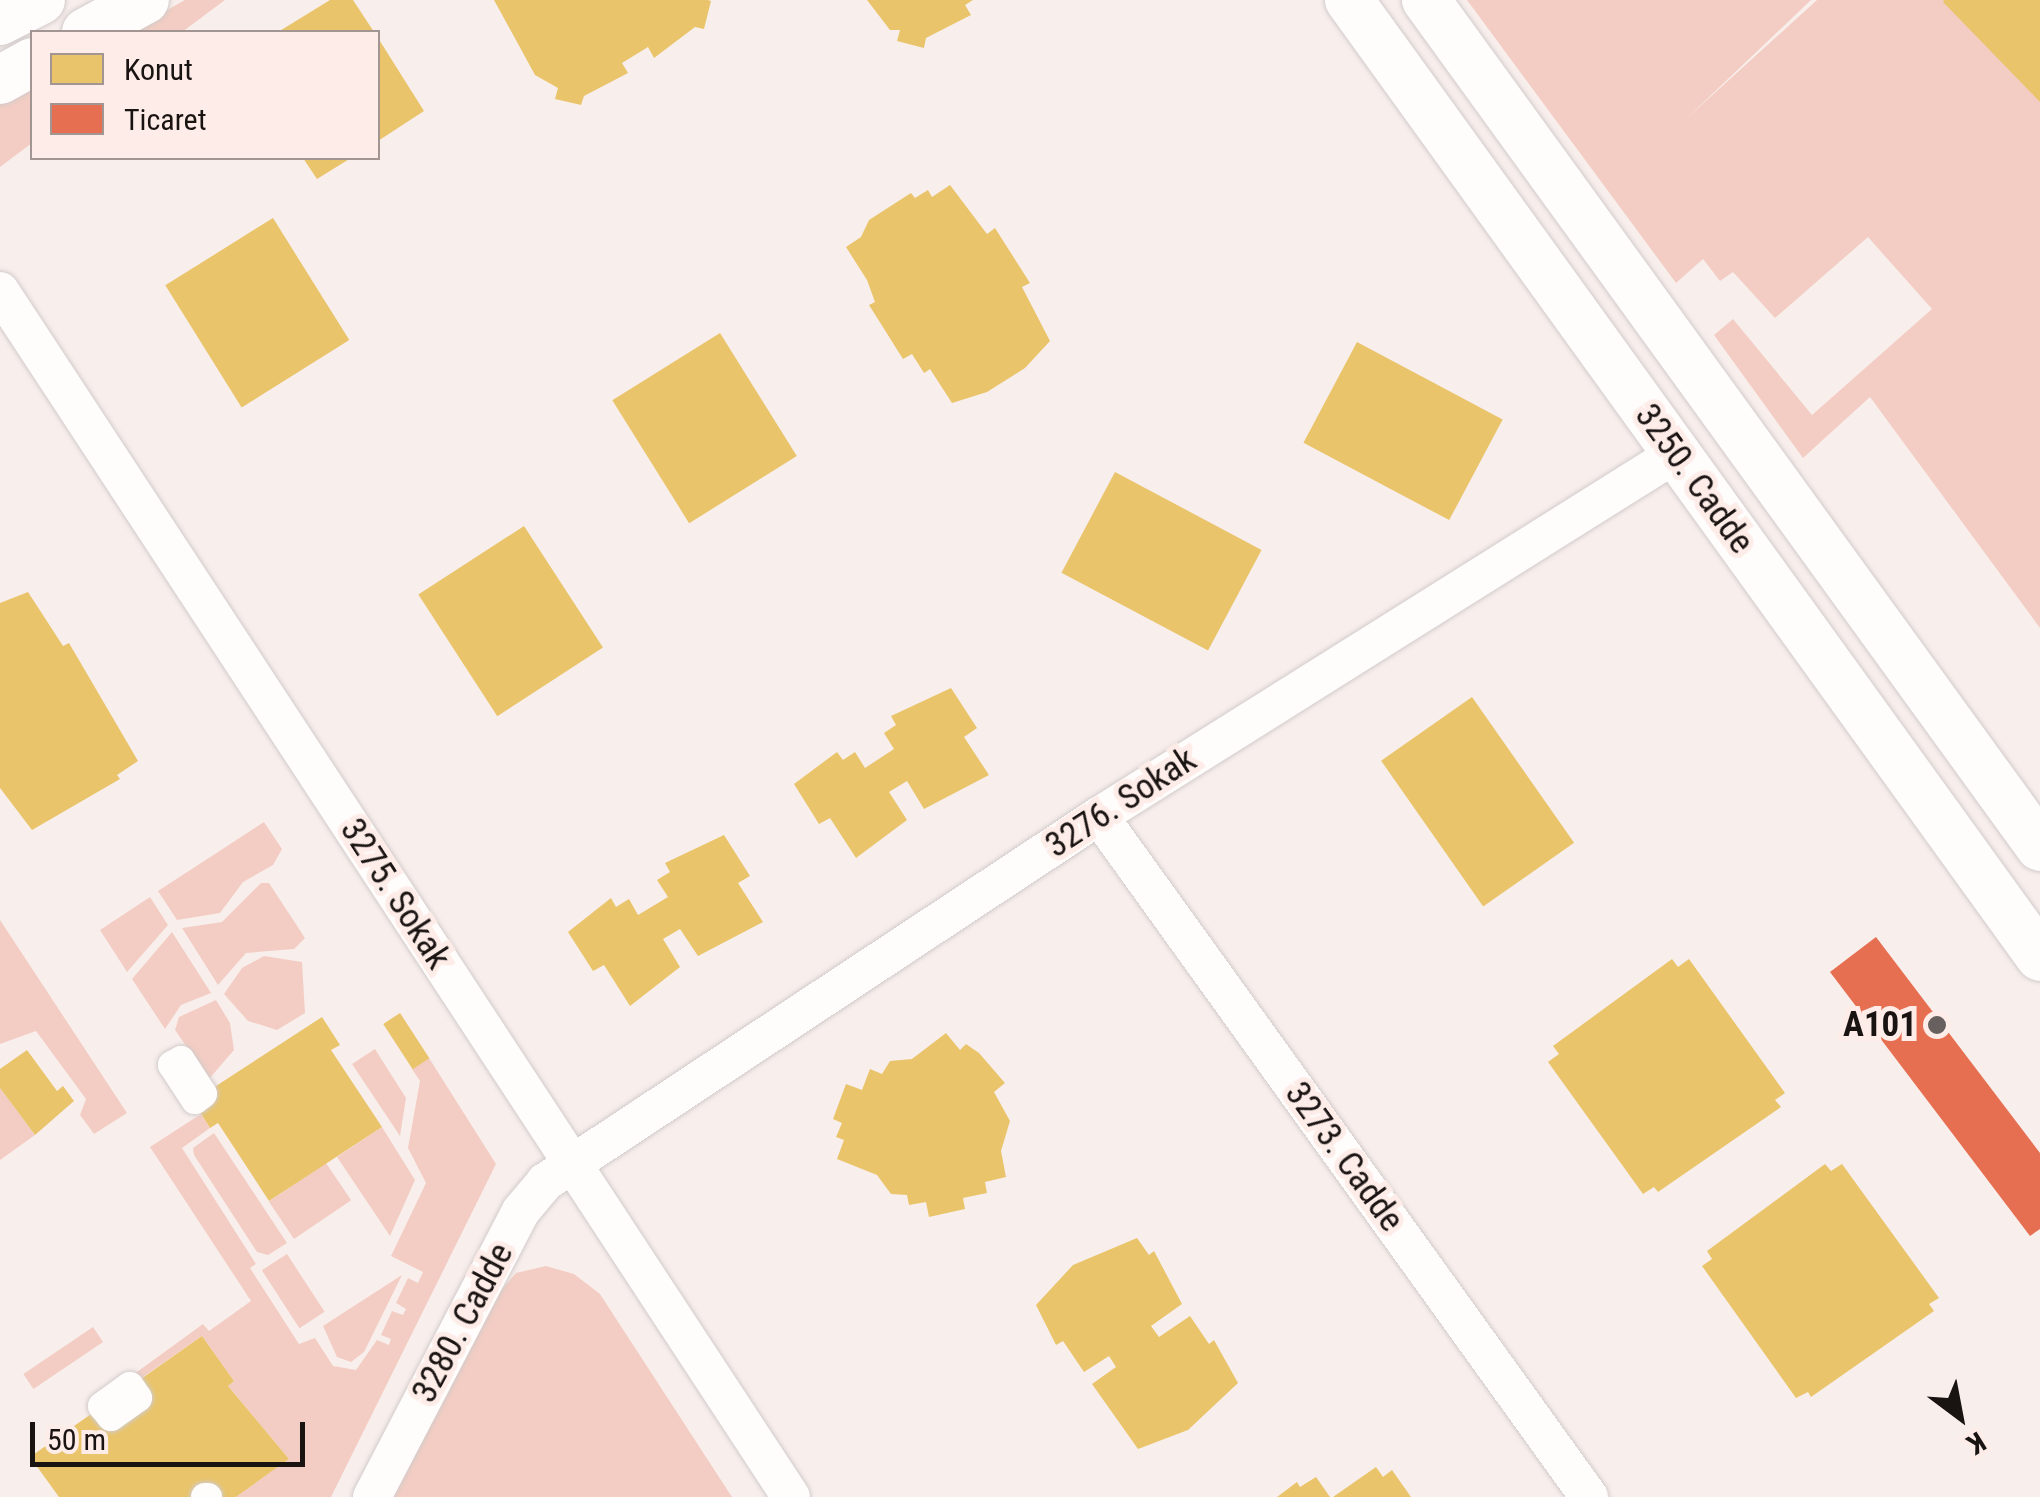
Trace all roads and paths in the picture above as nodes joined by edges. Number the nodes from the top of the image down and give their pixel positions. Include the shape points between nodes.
1 (41, 0) edge
2 (145, 0) edge
3 (1349, 0) edge
4 (1426, 0) edge
5 (0, 22) edge
6 (90, 30) edge
7 (30, 63) edge
8 (0, 80) edge
9 (0, 291) edge
10 (1727, 420) junction
11 (1677, 453) junction
12 (1099, 816) junction
13 (2040, 847) edge
14 (2040, 958) edge
15 (572, 1162) junction
16 (372, 1497) edge
17 (791, 1497) edge
18 (1589, 1497) edge

1 - 5 street
2 - 6 street
3 - 11 street, 3250. Cadde
4 - 10 street, 3250. Cadde
7 - 8 street
9 - 15 street, 3275. Sokak
10 - 11 street
10 - 13 street, 3250. Cadde
11 - 12 street, 3276. Sokak
11 - 14 street, 3250. Cadde
12 - 15 street, 3276. Sokak
12 - 18 street, 3273. Cadde
15 - 16 street, 3280. Cadde via 521,1210
15 - 17 street, 3275. Sokak

